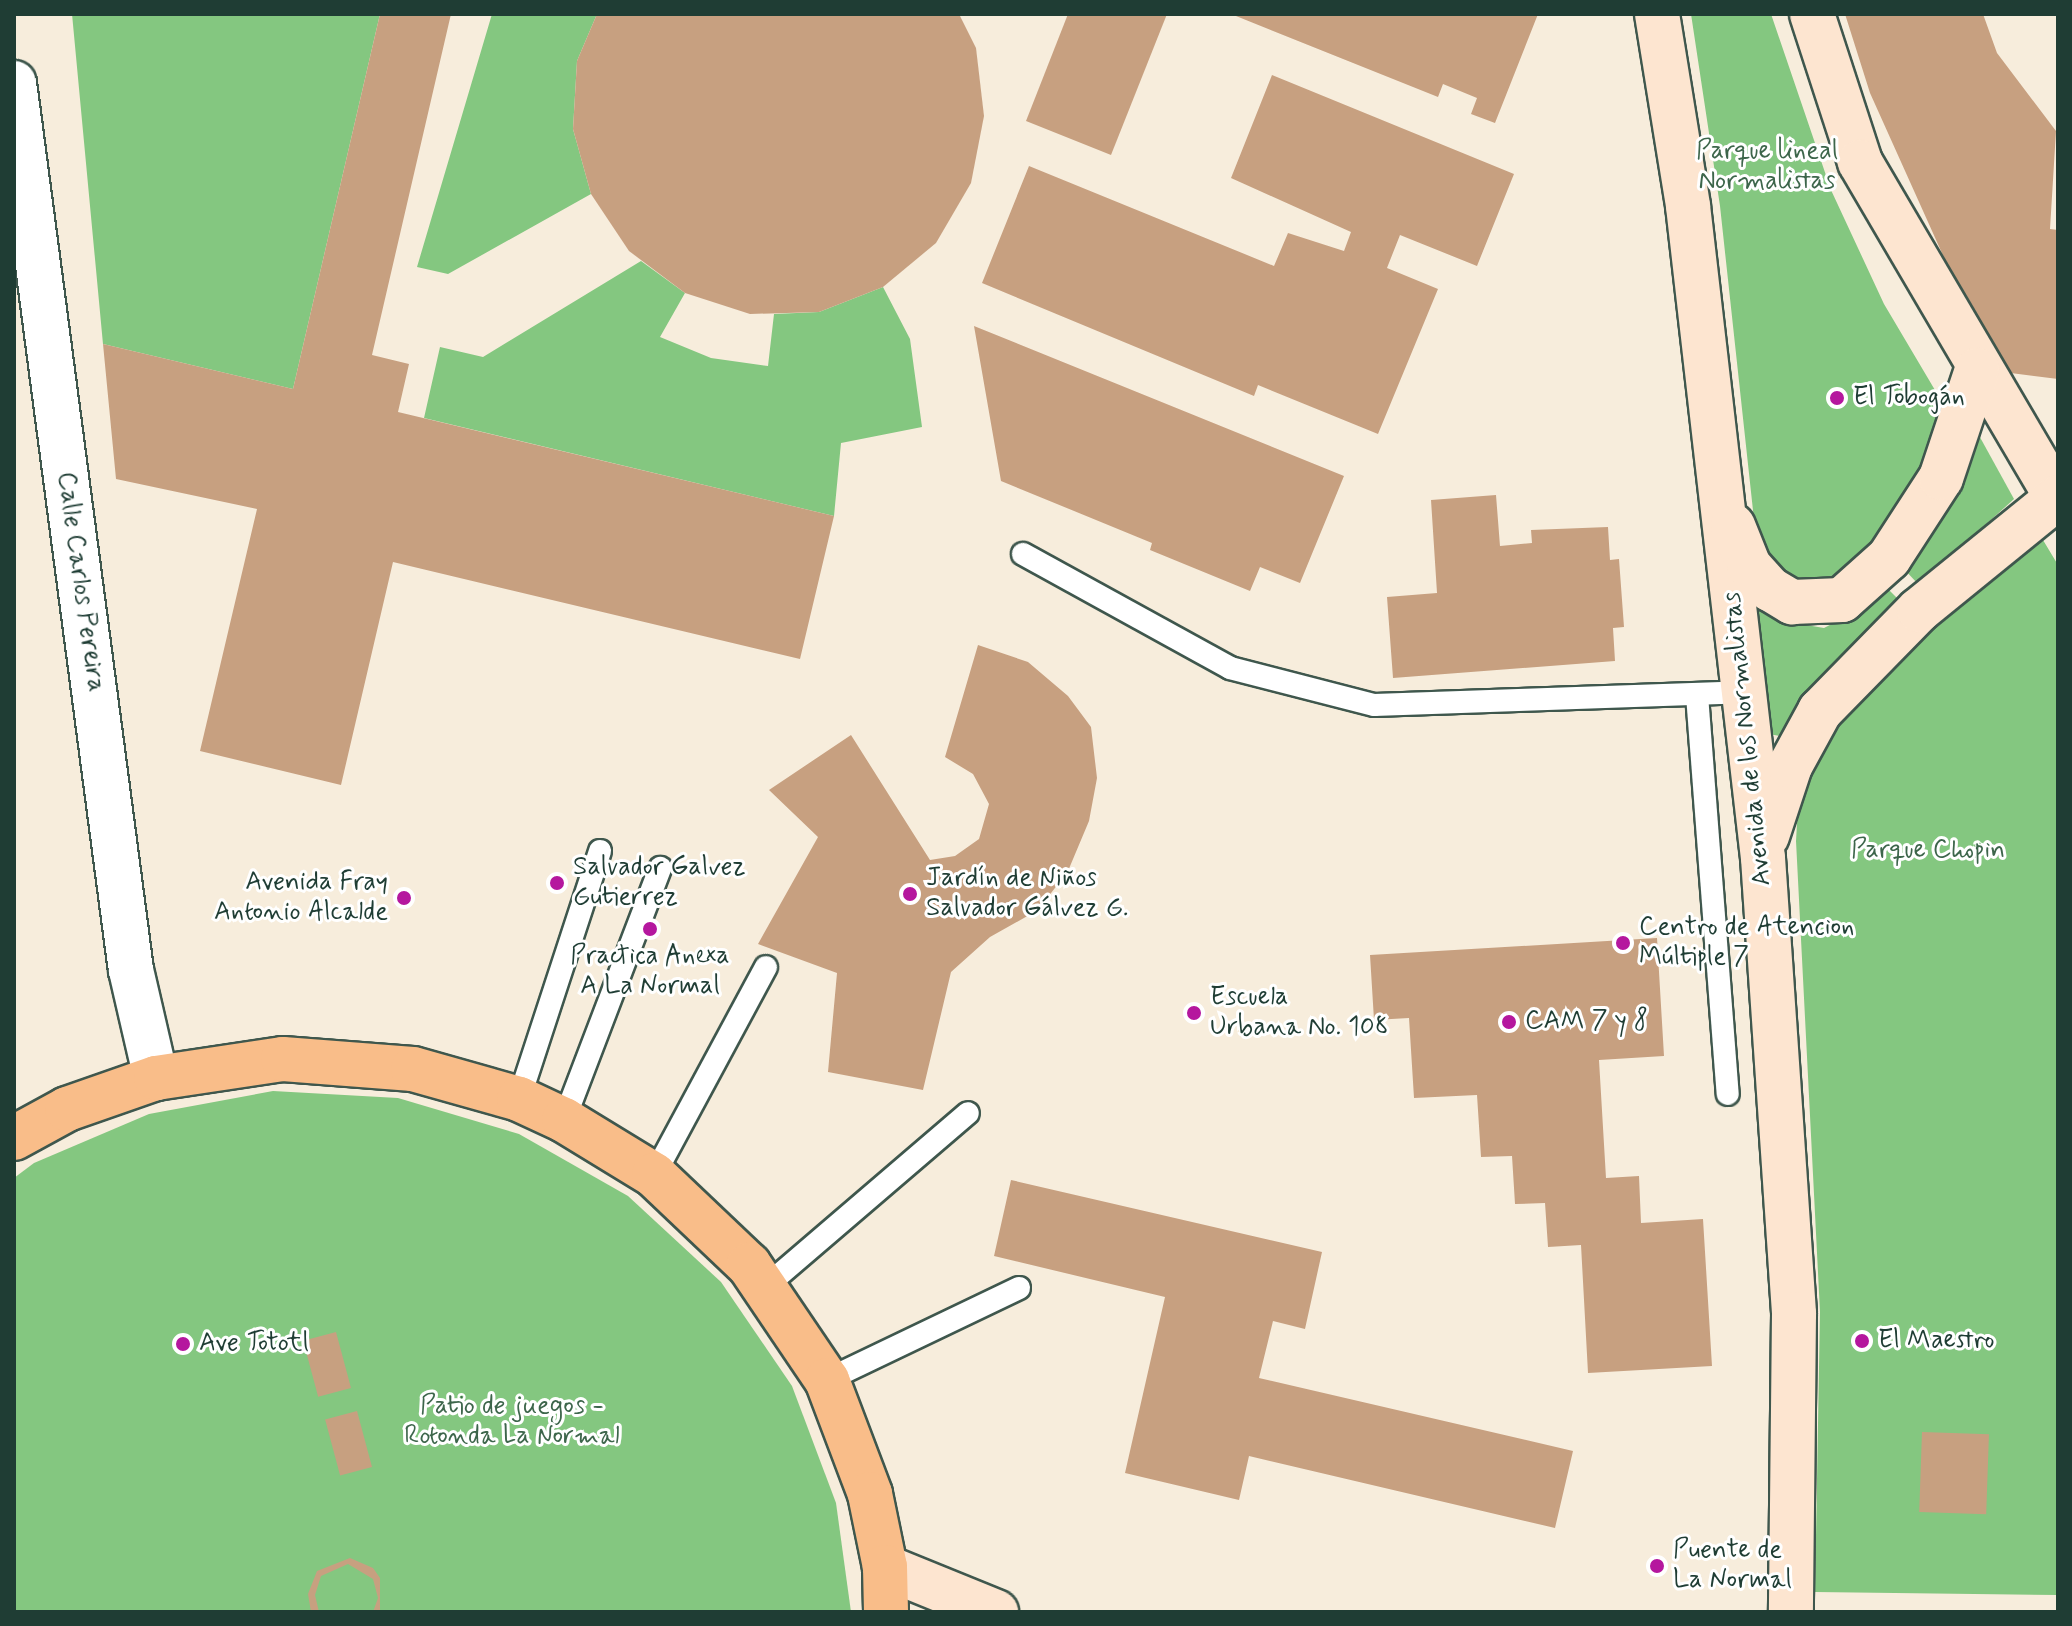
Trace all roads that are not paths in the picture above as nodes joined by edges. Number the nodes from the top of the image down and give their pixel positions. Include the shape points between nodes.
1 (1657, 14) edge
2 (1812, 14) edge
3 (14, 83) edge
4 (1977, 370) junction
5 (1721, 498) junction
6 (2058, 498) edge
7 (1023, 554) dead end
8 (1741, 692) junction
9 (1697, 695) junction
10 (600, 851) dead end
11 (1763, 858) junction
12 (660, 868) dead end
13 (766, 967) dead end
14 (156, 1078) junction
15 (1728, 1094) dead end
16 (519, 1099) junction
17 (968, 1113) dead end
18 (564, 1120) junction
19 (14, 1138) edge
20 (654, 1175) junction
21 (765, 1287) junction
22 (1019, 1288) dead end
23 (827, 1380) junction
24 (885, 1567) junction
25 (886, 1612) edge
26 (996, 1612) edge
27 (1791, 1612) edge

1 - 5 street, Avenida de los Normalistas via 1688,206
2 - 4 street via 1860,162
3 - 14 street, Calle Carlos Pereira via 131,970
4 - 5 street via 1941,478 1889,558 1842,600 1792,602 1770,589 1749,566
4 - 6 street
5 - 8 street, Avenida de los Normalistas
6 - 11 street via 1919,610 1820,711 1772,808
7 - 9 lane via 1230,668 1374,705
8 - 9 lane
8 - 11 street, Avenida de los Normalistas
9 - 15 lane
10 - 16 lane
11 - 27 street, Avenida de los Normalistas via 1794,1314
12 - 18 lane
13 - 20 lane
14 - 16 main road via 283,1059 413,1069
14 - 19 main road via 67,1109
16 - 18 main road
17 - 21 lane
18 - 20 main road
20 - 21 main road via 749,1265
21 - 23 main road
22 - 23 lane
23 - 24 main road via 870,1494
24 - 25 main road
24 - 26 street

